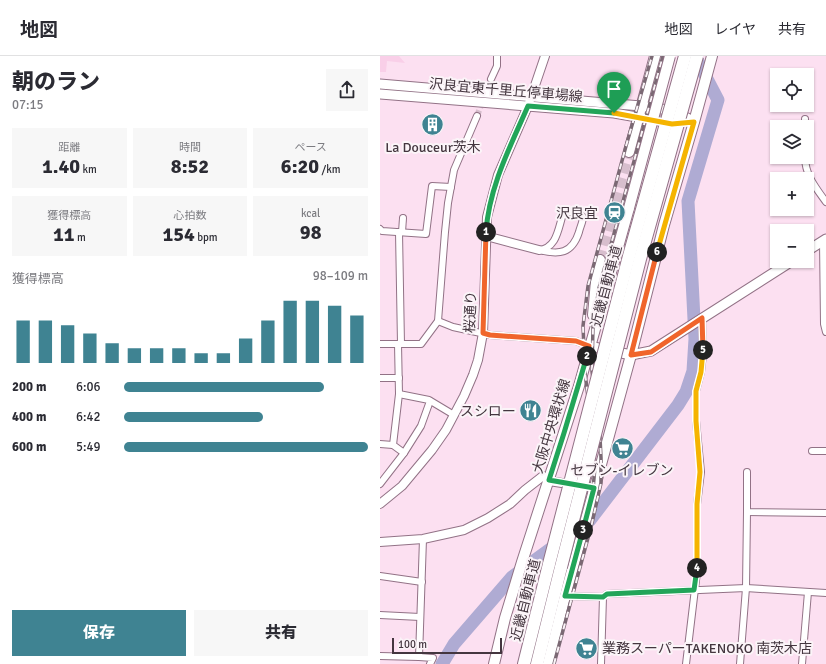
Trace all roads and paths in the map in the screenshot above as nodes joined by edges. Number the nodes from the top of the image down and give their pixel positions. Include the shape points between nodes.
1 (497, 56) edge
2 (545, 56) edge
3 (655, 56) edge
4 (670, 56) edge
5 (685, 56) edge
6 (697, 56) edge
7 (712, 56) edge
8 (491, 79) tunnel mouth
9 (380, 84) edge
10 (380, 94) edge
11 (531, 97) junction
12 (528, 106) junction
13 (641, 106) junction
14 (477, 116) tunnel mouth
15 (638, 117) junction
16 (694, 122) junction
17 (629, 152) tunnel mouth
18 (805, 164) edge
19 (451, 187) junction
20 (826, 202) edge
21 (403, 218) dead end
22 (380, 229) edge
23 (401, 232) junction
24 (486, 236) junction
25 (825, 240) edge
26 (814, 247) edge
27 (539, 250) junction
28 (600, 260) tunnel mouth
29 (781, 268) edge
30 (825, 285) edge
31 (701, 319) junction
32 (438, 321) junction
33 (826, 332) edge
34 (483, 333) junction
35 (591, 341) junction
36 (380, 344) edge
37 (400, 344) junction
38 (631, 355) junction
39 (380, 378) edge
40 (399, 378) junction
41 (399, 394) junction
42 (430, 401) junction
43 (454, 415) junction
44 (380, 444) edge
45 (393, 445) junction
46 (812, 450) dead end
47 (826, 451) edge
48 (404, 453) junction
49 (747, 472) dead end
50 (549, 480) junction
51 (380, 484) edge
52 (594, 488) junction
53 (380, 504) edge
54 (747, 512) junction
55 (826, 513) edge
56 (423, 539) junction
57 (380, 542) edge
58 (380, 576) edge
59 (422, 582) junction
60 (746, 588) junction
61 (694, 590) junction
62 (808, 592) junction
63 (826, 593) edge
64 (565, 596) junction
65 (603, 597) junction
66 (380, 615) edge
67 (420, 617) junction
68 (380, 656) edge
69 (419, 657) junction
70 (430, 664) edge
71 (494, 664) edge
72 (524, 664) edge
73 (537, 664) edge
74 (548, 664) edge
75 (602, 664) edge
76 (686, 664) edge
77 (740, 664) edge
78 (802, 664) edge

1 - 8 street via 497,66
2 - 11 street, 桜通り
3 - 13 main road
4 - 35 main road, 大阪中央環状線, bridge
5 - 72 highway, 近畿自動車道, bridge via 629,256
6 - 73 highway, 近畿自動車道, bridge via 640,259
7 - 16 main road
9 - 11 main road, 沢良宜東千里丘停車場線
10 - 12 main road, 沢良宜東千里丘停車場線
11 - 12 street, 桜通り
11 - 13 main road, 沢良宜東千里丘停車場線
12 - 15 main road, 沢良宜東千里丘停車場線
12 - 24 street, 桜通り via 498,175 487,217
13 - 15 main road
13 - 16 main road, 沢良宜東千里丘停車場線 via 675,111
14 - 19 street via 454,170
15 - 16 main road, 沢良宜東千里丘停車場線 via 672,124
15 - 17 main road
16 - 38 main road via 664,225
18 - 20 street via 811,182
19 - 23 street via 432,186 426,234
19 - 32 street
21 - 23 street
22 - 23 street
23 - 37 street
24 - 27 street
24 - 34 street, 桜通り
25 - 26 main road
25 - 30 street
27 - 27 street via 552,244 564,212 582,216 576,243 570,248 557,253
28 - 35 main road
29 - 31 main road
30 - 33 street
31 - 38 main road via 651,352
31 - 61 street via 703,354 696,391 700,472 697,504 697,572
32 - 34 street
32 - 37 street via 421,344
34 - 35 street
34 - 43 street, 桜通り via 473,375
35 - 38 main road
35 - 50 main road, 大阪中央環状線
36 - 37 street
37 - 40 street
38 - 52 main road
39 - 40 street
40 - 41 street
41 - 42 street
41 - 45 street
42 - 43 street
42 - 48 street via 421,426
43 - 53 street, 桜通り via 419,467 402,486
44 - 45 street
45 - 48 street
46 - 47 street
48 - 51 street
49 - 54 street
50 - 52 street
50 - 56 street via 543,476 510,504 464,530
50 - 71 main road, 大阪中央環状線 via 509,604
52 - 64 main road
54 - 55 street
54 - 60 street
56 - 57 street
56 - 59 street
58 - 59 street
59 - 67 street
60 - 61 street
60 - 62 street
60 - 77 street
61 - 65 street via 607,594
61 - 76 street
62 - 63 street
62 - 78 street
64 - 65 street
64 - 74 main road
65 - 75 street
66 - 67 street
67 - 69 street
68 - 69 street
69 - 70 street via 433,658

